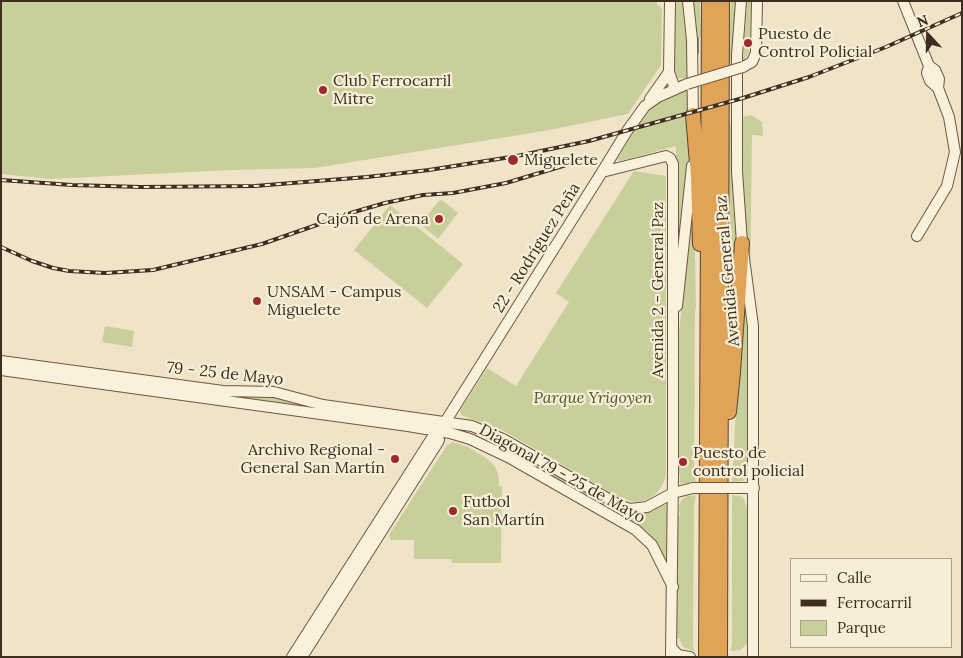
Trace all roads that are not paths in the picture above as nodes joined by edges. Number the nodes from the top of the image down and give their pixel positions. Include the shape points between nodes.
1 (670, 1) edge
2 (688, 1) edge
3 (709, 1) edge
4 (722, 1) edge
5 (741, 1) edge
6 (757, 1) edge
7 (903, 1) edge
8 (669, 72) junction
9 (675, 88) junction
10 (645, 106) junction
11 (693, 115) junction
12 (602, 172) junction
13 (916, 236) dead end
14 (742, 243) junction
15 (708, 325) junction
16 (674, 329) junction
17 (1, 361) edge
18 (1, 370) edge
19 (440, 429) junction
20 (726, 484) junction
21 (754, 488) junction
22 (673, 493) junction
23 (673, 587) junction
24 (671, 652) edge
25 (716, 656) edge
26 (292, 657) edge
27 (302, 657) edge
28 (690, 657) edge
29 (753, 657) edge

1 - 8 street
2 - 11 street, Avenida General Paz
3 - 15 highway, Avenida General Paz
4 - 20 highway, Avenida General Paz
5 - 14 street, Avenida General Paz via 737,54 737,151
6 - 9 street, 22 - Rodríguez Peña, bridge via 756,53 752,62
7 - 13 street via 929,66 936,70 954,144 947,186
8 - 9 street
8 - 10 street
9 - 10 street, 22 - Rodríguez Peña
10 - 12 street, 22 - Rodríguez Peña
11 - 15 highway via 699,239
11 - 16 street, Avenida General Paz via 689,209
12 - 16 street, Avenida 2 - General Paz via 662,157 670,158 673,164
12 - 19 street, 22 - Rodríguez Peña
14 - 20 highway
14 - 21 street, Avenida General Paz via 754,326
15 - 25 highway, Avenida General Paz
16 - 22 street, Avenida 2 - General Paz
17 - 19 street, 79 - 25 de Mayo via 223,391 274,392
18 - 19 street, 79 - 25 de Mayo
19 - 22 street, Diagonal 79 - 25 de Mayo via 472,426 503,439 621,506 647,507
19 - 23 street, Diagonal 79 - 25 de Mayo via 508,457 636,530 652,545
19 - 26 street, 22 - Rodríguez Peña
19 - 27 street, 22 - Rodríguez Peña via 438,442
20 - 21 street, Diagonal 79 - 25 de Mayo
20 - 22 street, Diagonal 79 - 25 de Mayo, bridge
20 - 25 highway, Avenida General Paz
21 - 29 street, Avenida General Paz
22 - 23 street, Avenida 2 - General Paz
23 - 24 street, Avenida 2 - General Paz
24 - 28 street

